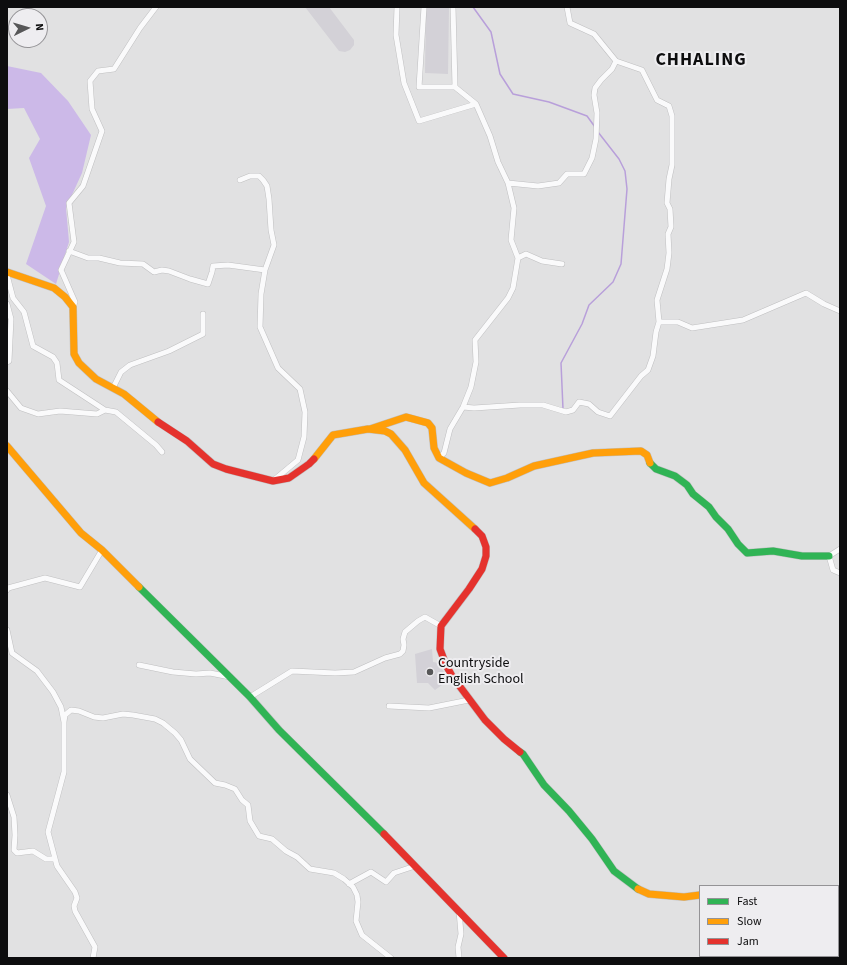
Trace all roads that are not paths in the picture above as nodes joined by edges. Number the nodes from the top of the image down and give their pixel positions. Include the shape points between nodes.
1 (156, 7) edge
2 (397, 7) edge
3 (424, 7) edge
4 (453, 7) edge
5 (567, 7) edge
6 (616, 61) junction
7 (455, 87) junction
8 (476, 104) junction
9 (240, 180) dead end
10 (508, 182) junction
11 (69, 251) junction
12 (518, 258) junction
13 (562, 264) dead end
14 (265, 270) junction
15 (7, 273) edge
16 (7, 304) edge
17 (73, 307) junction
18 (840, 311) edge
19 (203, 314) dead end
20 (659, 322) junction
21 (7, 362) edge
22 (113, 388) junction
23 (7, 391) edge
24 (463, 407) junction
25 (105, 410) junction
26 (368, 429) junction
27 (7, 446) edge
28 (162, 452) dead end
29 (439, 458) junction
30 (273, 481) junction
31 (840, 549) edge
32 (102, 550) junction
33 (829, 556) junction
34 (840, 573) edge
35 (7, 590) edge
36 (441, 626) junction
37 (7, 630) edge
38 (138, 665) dead end
39 (231, 678) junction
40 (250, 697) junction
41 (469, 700) junction
42 (389, 706) dead end
43 (64, 722) junction
44 (7, 795) edge
45 (55, 859) junction
46 (414, 866) junction
47 (349, 884) junction
48 (699, 895) edge
49 (459, 911) junction
50 (95, 957) edge
51 (391, 958) edge
52 (459, 958) edge
53 (504, 958) edge

1 - 11 street via 114,69 98,71 90,81 92,109 102,130 83,186 70,203 74,242
2 - 8 street via 396,35 404,83 418,121
3 - 7 street via 418,87
4 - 7 street
5 - 6 street via 570,23 594,34
6 - 10 street via 595,88 596,139 592,158 584,174 567,174 559,183 538,186
6 - 20 street via 642,70 657,100 669,106 672,116 672,165 667,203 671,227 668,234 667,269 657,300
7 - 8 street
8 - 10 street
9 - 14 street via 259,176 267,186 270,230 274,245
10 - 12 street via 514,208 511,240
11 - 14 street via 88,258 143,264 154,272 168,271 208,284 213,266 228,265
11 - 17 street via 61,270 75,302
12 - 13 street via 526,254 542,261
12 - 24 street via 513,288 508,298 475,340 476,362 471,387
14 - 30 street via 260,327 278,368 300,389 305,412 304,437 298,460
15 - 17 street via 54,288
15 - 25 street via 13,298 24,312 33,346 53,356 60,380
16 - 21 street via 11,319
17 - 22 street via 74,354 79,363 96,379
18 - 20 street via 806,293 743,320 692,328 678,322
19 - 22 street via 203,334 169,351 130,365 121,372
20 - 24 street via 648,370 610,416 579,402 574,410 566,412 543,405
22 - 30 street via 187,441 213,464
23 - 25 street via 21,408 38,414 97,414
24 - 29 street via 450,429 444,453
25 - 28 street via 116,412 156,444
26 - 29 street via 406,417 428,423 432,428 434,448
26 - 30 street via 333,435 309,464 288,478
26 - 36 street via 392,434 424,482 482,536 486,547 482,569
27 - 32 street via 81,533
29 - 33 street via 490,483 534,466 592,453 640,451 656,469 675,476 687,485 747,553 773,551 802,556
31 - 33 street
32 - 35 street via 80,587 45,578
32 - 39 street
33 - 34 street via 833,570
36 - 40 street via 425,618 418,621 405,632 403,651 400,654 385,658 366,668 354,672 335,673 292,671
36 - 41 street via 440,649 446,665
37 - 43 street via 12,653 37,671 53,692 61,707
38 - 39 street via 173,672 210,673
39 - 40 street
40 - 46 street via 278,730
41 - 42 street via 429,708
41 - 48 street via 485,720 523,754 544,785 570,811 614,871 639,890 649,894 684,897
43 - 45 street via 64,772 48,832
43 - 47 street via 65,715 70,710 103,718 133,715 163,723 181,740 190,759 215,783 235,789 248,805 250,821 259,836 272,839 310,869 334,873
44 - 45 street via 14,817 14,850 18,853 33,851 46,859
45 - 50 street via 75,892 75,911 95,947
46 - 47 street via 394,873 386,882 371,872
46 - 49 street
47 - 51 street via 357,895 356,921 362,935
49 - 52 street
49 - 53 street

